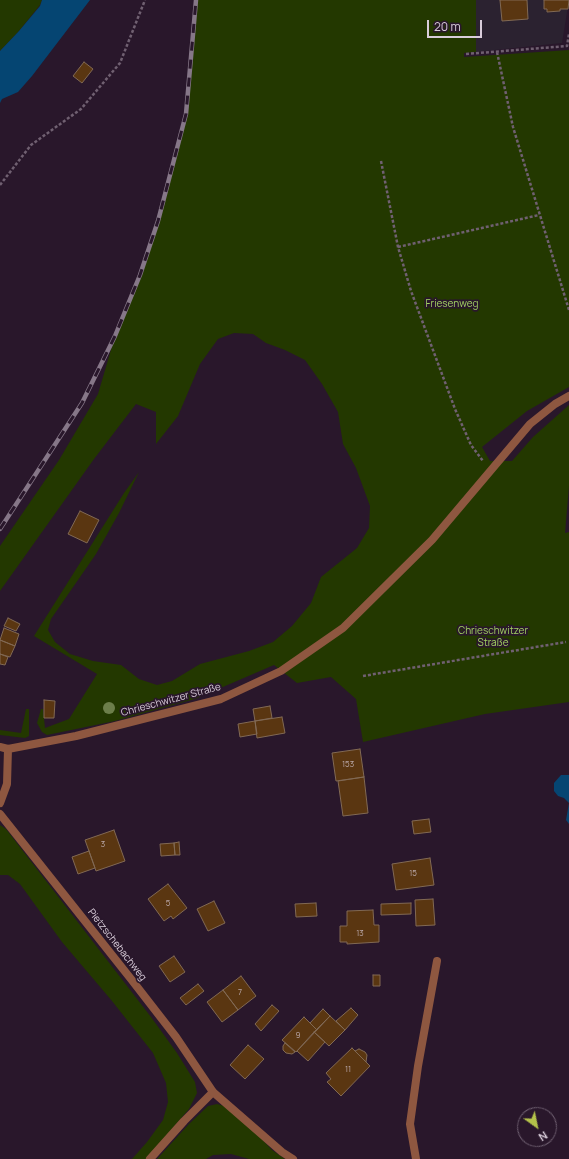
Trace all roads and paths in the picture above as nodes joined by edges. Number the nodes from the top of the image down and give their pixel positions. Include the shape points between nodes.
1 (145, 0) edge
2 (569, 34) edge
3 (497, 52) junction
4 (466, 54) dead end
5 (381, 160) dead end
6 (0, 185) edge
7 (540, 214) junction
8 (398, 247) junction
9 (569, 310) edge
10 (569, 396) edge
11 (490, 471) junction
12 (566, 642) dead end
13 (363, 676) dead end
14 (4, 748) edge
15 (0, 803) edge
16 (0, 814) edge
17 (437, 961) dead end
18 (213, 1092) junction
19 (150, 1159) edge
20 (293, 1159) edge
21 (416, 1159) edge

1 - 6 path via 120,63 81,109 31,145
2 - 3 path via 567,46
3 - 4 path
3 - 7 path via 513,127
5 - 8 path
7 - 8 path
7 - 9 path
8 - 11 path via 411,291 455,409 472,445
10 - 11 street, Chrieschwitzer Straße via 530,424
11 - 14 street, Chrieschwitzer Straße via 432,540 343,628 280,670 221,699 76,736
12 - 13 path
14 - 15 street via 7,784
16 - 18 street, Pietzschebachweg via 176,1037
17 - 21 street via 410,1124
18 - 19 street
18 - 20 street, Pietzschebachweg

